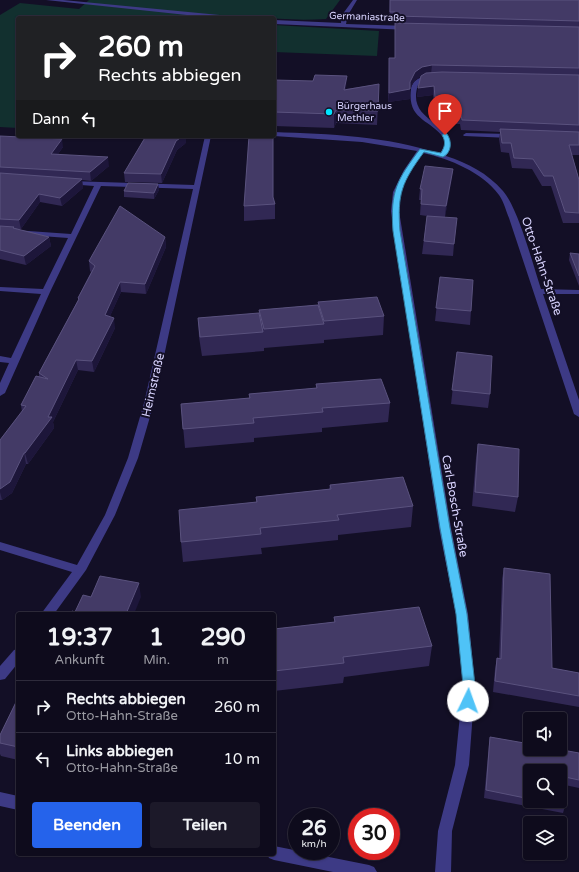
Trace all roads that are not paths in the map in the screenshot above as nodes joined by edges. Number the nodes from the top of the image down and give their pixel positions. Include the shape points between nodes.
1 (48, 0) edge
2 (355, 0) edge
3 (210, 16) edge
4 (276, 22) edge
5 (342, 26) junction
6 (419, 28) edge
7 (441, 77) edge
8 (276, 134) edge
9 (466, 135) dead end
10 (518, 136) edge
11 (208, 138) edge
12 (422, 150) junction
13 (443, 155) junction
14 (61, 182) edge
15 (98, 185) junction
16 (196, 187) junction
17 (0, 231) edge
18 (72, 236) junction
19 (0, 289) edge
20 (538, 291) junction
21 (46, 292) junction
22 (579, 292) edge
23 (0, 359) edge
24 (15, 361) junction
25 (0, 393) edge
26 (579, 414) edge
27 (0, 546) edge
28 (80, 570) junction
29 (48, 612) edge
30 (16, 656) edge
31 (0, 675) edge
32 (0, 799) edge
33 (16, 803) edge
34 (276, 853) edge
35 (369, 872) edge
36 (442, 872) edge

1 - 3 street
2 - 5 street via 345,15
4 - 5 street, Germaniastraße
5 - 6 street, Germaniastraße
7 - 13 street via 425,78 415,82 414,106 417,112 448,140
8 - 12 street, Otto-Hahn-Straße via 337,138
9 - 10 street
11 - 16 street, Heimstraße
12 - 13 street, Otto-Hahn-Straße
12 - 36 street, Carl-Bosch-Straße via 407,170 397,192 395,211 444,520 462,614 469,685 462,765 445,831
13 - 20 street, Otto-Hahn-Straße via 481,175 501,193 513,218
14 - 15 street
15 - 16 street
15 - 18 street
16 - 28 street, Heimstraße via 149,403 133,458 110,515
17 - 18 street
18 - 21 street
19 - 21 street
20 - 22 street
20 - 26 street, Otto-Hahn-Straße
21 - 24 street
23 - 24 street
24 - 25 street
27 - 28 street
28 - 29 street, Heimstraße
30 - 31 street
32 - 33 street
34 - 35 street

